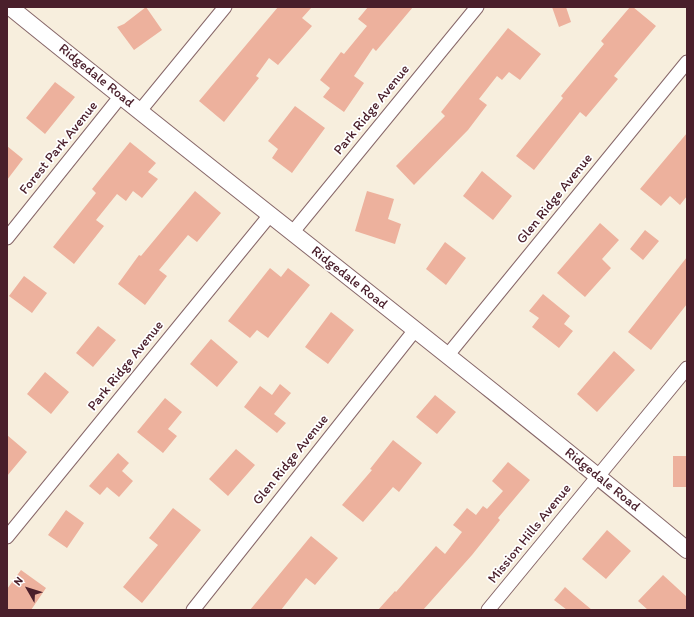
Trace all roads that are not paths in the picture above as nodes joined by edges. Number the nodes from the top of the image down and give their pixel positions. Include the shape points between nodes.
1 (10, 7) edge
2 (225, 7) edge
3 (477, 7) edge
4 (687, 62) edge
5 (120, 97) junction
6 (139, 112) junction
7 (270, 215) junction
8 (292, 233) junction
9 (7, 238) edge
10 (415, 330) junction
11 (447, 356) junction
12 (687, 368) edge
13 (598, 476) junction
14 (7, 537) edge
15 (687, 550) edge
16 (193, 610) edge
17 (488, 610) edge

1 - 5 street, Ridgedale Road
2 - 6 street
3 - 8 street, Park Ridge Avenue
4 - 11 street, Glen Ridge Avenue
5 - 6 street, Ridgedale Road
5 - 9 street, Forest Park Avenue
6 - 7 street, Ridgedale Road
7 - 8 street, Ridgedale Road
7 - 14 street, Park Ridge Avenue
8 - 10 street, Ridgedale Road
10 - 11 street, Ridgedale Road
10 - 16 street, Glen Ridge Avenue
11 - 13 street, Ridgedale Road
12 - 13 street, Mission Hills Avenue
13 - 15 street, Ridgedale Road
13 - 17 street, Mission Hills Avenue

